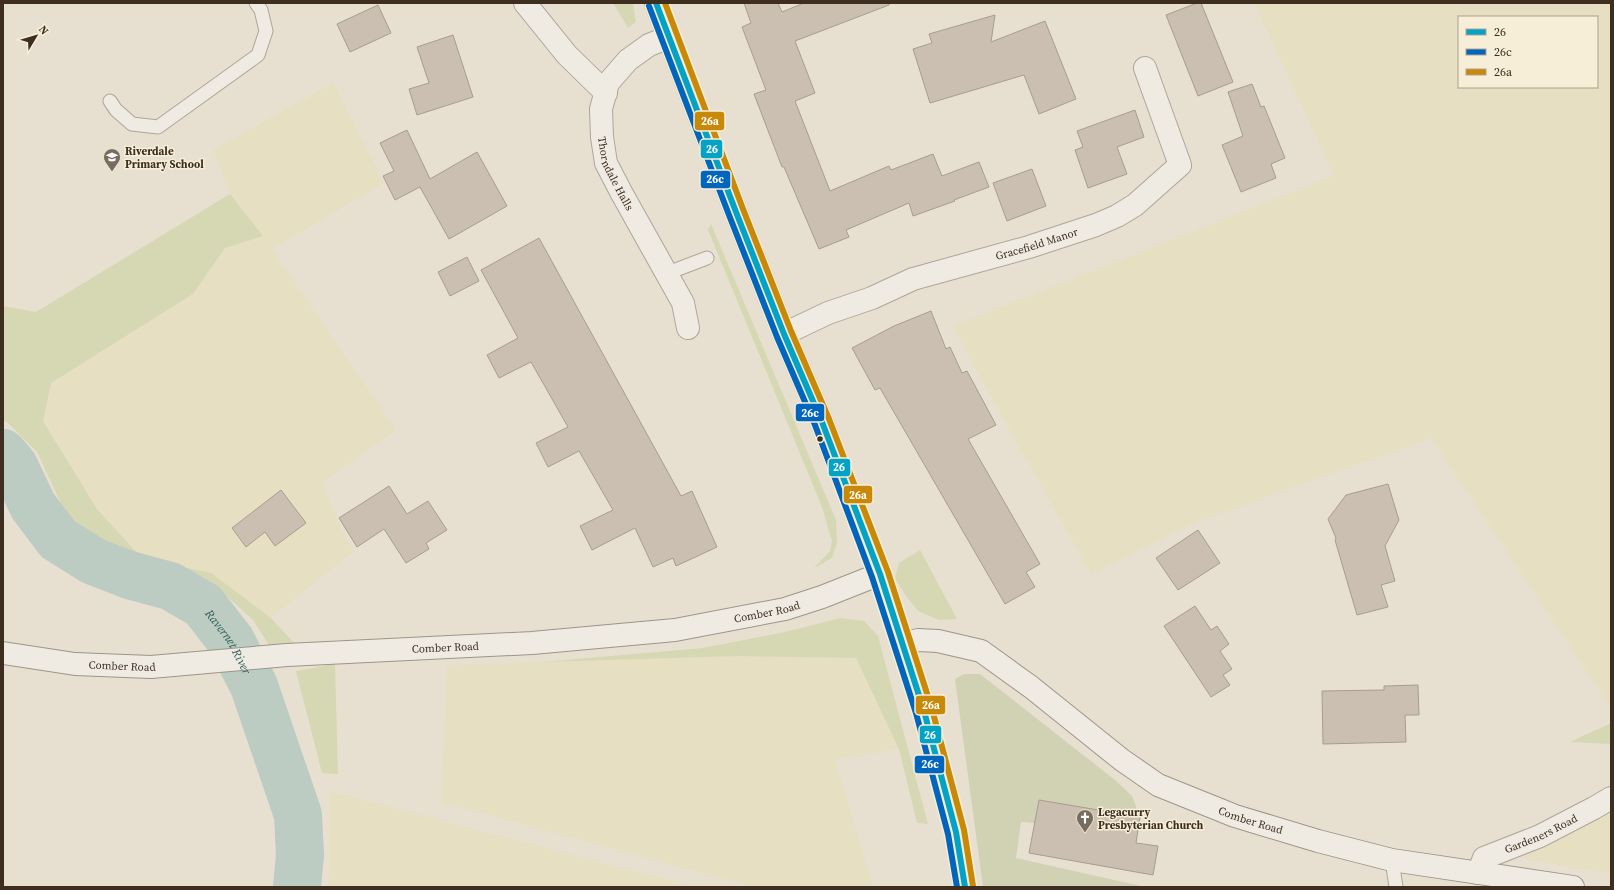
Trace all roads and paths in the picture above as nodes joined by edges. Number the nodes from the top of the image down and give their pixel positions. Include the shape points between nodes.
1 (256, 3) edge
2 (525, 3) edge
3 (656, 3) edge
4 (669, 37) junction
5 (1145, 68) dead end
6 (606, 92) junction
7 (110, 101) dead end
8 (707, 258) dead end
9 (665, 274) junction
10 (688, 328) dead end
11 (784, 334) junction
12 (880, 574) junction
13 (903, 644) junction
14 (3, 653) edge
15 (1611, 798) edge
16 (1392, 860) junction
17 (1478, 873) junction
18 (965, 887) edge
19 (1396, 887) edge
20 (1573, 887) edge

1 - 7 lane via 262,10 266,31 258,55 158,127 132,124
2 - 6 street via 567,56
3 - 4 street
4 - 6 street, Thorndale Halls via 649,45 628,60 608,83
4 - 11 street
5 - 11 street, Gracefield Manor via 1180,166 1135,205 1096,225 1029,247 913,279 872,298 828,313
6 - 9 street, Thorndale Halls via 601,109 606,163
8 - 9 lane
9 - 10 street, Thorndale Halls via 683,303
11 - 12 street via 822,422
12 - 13 street
12 - 14 street, Comber Road via 785,609 675,630 532,643 288,655 151,667 75,664
13 - 16 street, Comber Road via 918,640 938,641 981,651 1158,785 1235,816
13 - 18 street via 924,711 956,832
15 - 17 street, Gardeners Road via 1540,836 1484,858
16 - 17 street, Comber Road
16 - 19 lane
17 - 20 street, Comber Road

